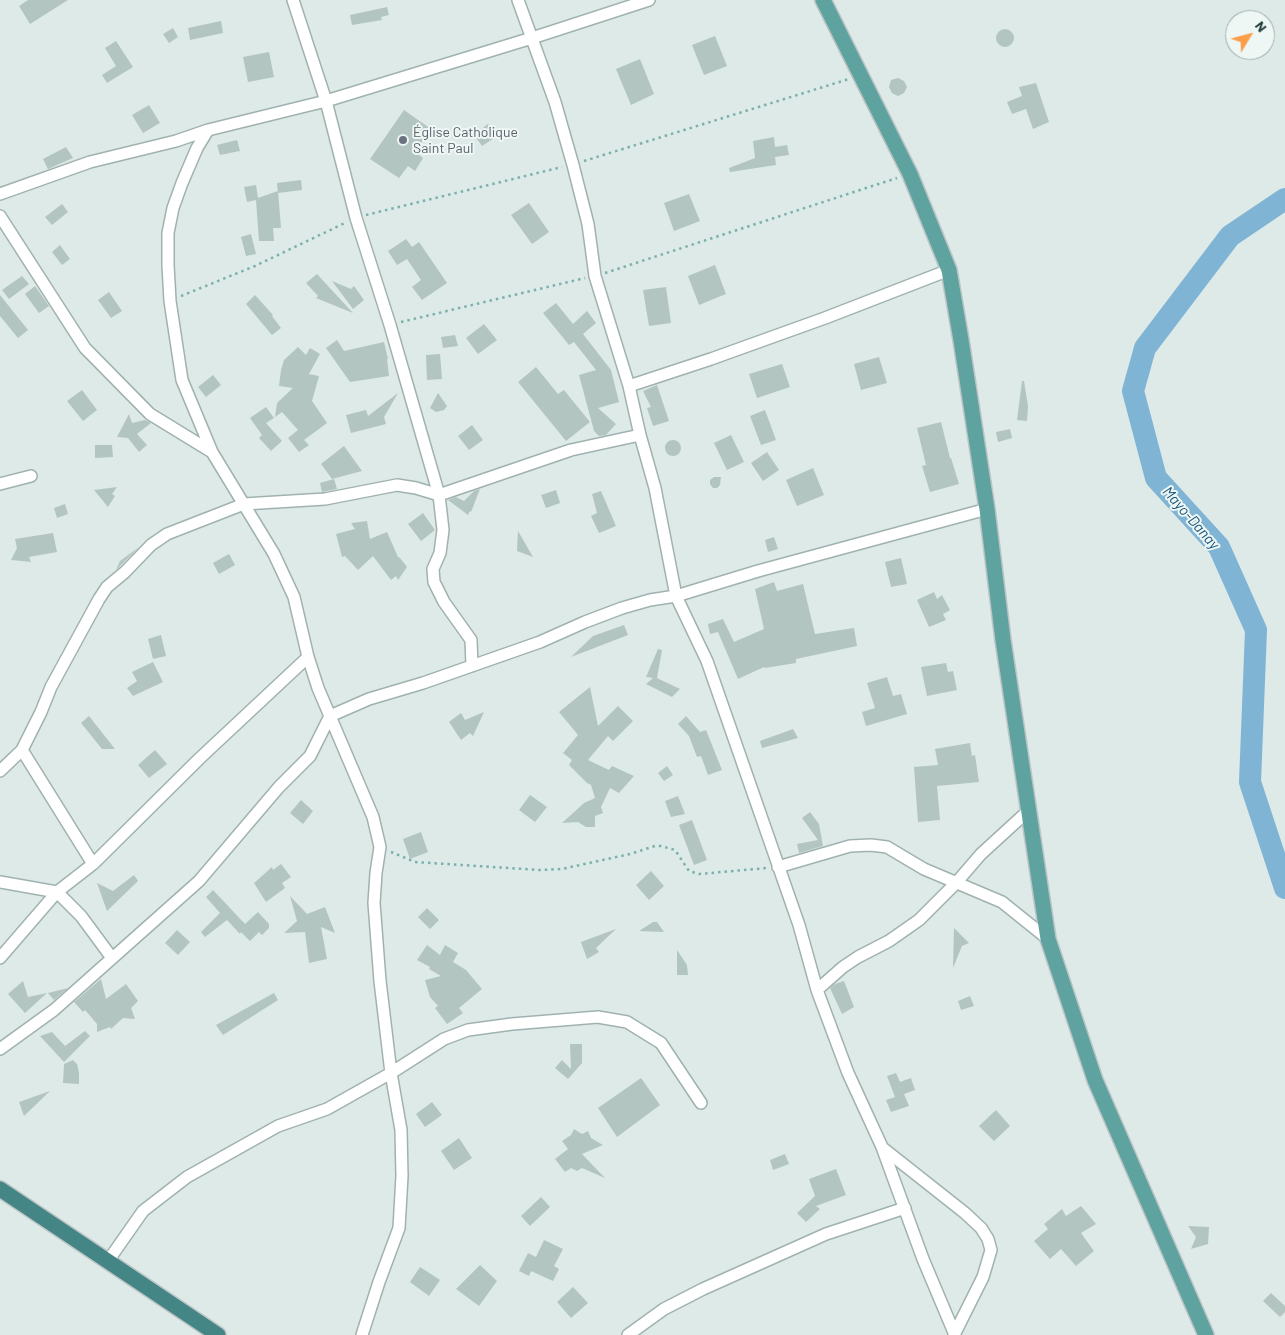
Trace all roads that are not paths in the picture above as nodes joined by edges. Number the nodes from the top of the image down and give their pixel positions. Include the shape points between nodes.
1 (293, 0) edge
2 (518, 0) edge
3 (649, 0) edge
4 (824, 0) edge
5 (532, 38) junction
6 (326, 101) junction
7 (208, 130) junction
8 (0, 194) edge
9 (0, 216) edge
10 (949, 270) junction
11 (628, 386) junction
12 (640, 435) junction
13 (212, 452) junction
14 (31, 476) dead end
15 (0, 484) edge
16 (439, 495) junction
17 (244, 504) junction
18 (987, 510) junction
19 (676, 596) junction
20 (308, 657) junction
21 (472, 666) junction
22 (330, 716) junction
23 (22, 750) junction
24 (0, 771) edge
25 (1028, 811) junction
26 (93, 864) junction
27 (778, 867) junction
28 (0, 882) edge
29 (956, 883) junction
30 (57, 892) junction
31 (1048, 939) junction
32 (0, 958) edge
33 (112, 958) junction
34 (817, 990) junction
35 (0, 1049) edge
36 (391, 1073) junction
37 (701, 1103) dead end
38 (882, 1148) junction
39 (0, 1189) edge
40 (904, 1208) junction
41 (108, 1261) junction
42 (218, 1335) edge
43 (362, 1335) edge
44 (628, 1335) edge
45 (954, 1335) edge
46 (1206, 1335) edge

1 - 6 street
2 - 5 street
3 - 5 street
4 - 10 main road via 910,174
5 - 6 street
5 - 11 street via 573,165 588,224 596,276
6 - 7 street
6 - 16 street via 356,218
7 - 8 street via 90,162
7 - 13 street via 182,183 168,232 170,301 182,380
9 - 13 street via 85,348 150,414
10 - 11 street via 825,318
10 - 18 main road
11 - 12 street
12 - 16 street via 571,450
12 - 19 street via 655,488
13 - 17 street
14 - 15 street
16 - 17 street via 397,485 325,499
16 - 21 street via 443,530 440,553 433,569 434,582 471,640
17 - 20 street via 274,554 294,597
17 - 23 street via 168,534 151,545 107,587 51,687
18 - 19 street
18 - 25 main road
19 - 21 street via 622,608
19 - 27 street via 707,661
20 - 22 street
20 - 26 street
21 - 22 street via 369,699
22 - 33 street via 310,756 279,787 199,881
22 - 36 street via 373,817 380,846 374,902
23 - 24 street
23 - 26 street
25 - 29 street via 981,854
25 - 31 main road
26 - 30 street
27 - 29 street via 850,846 871,845 887,847
27 - 34 street
28 - 30 street
29 - 31 street via 1002,902
29 - 34 street via 919,920 858,956
30 - 32 street
30 - 33 street via 81,916
31 - 46 main road via 1095,1080
33 - 35 street via 54,1010
34 - 38 street via 848,1073
36 - 37 street via 444,1039 468,1030 598,1017 627,1022 662,1043
36 - 41 street via 327,1108 278,1126 187,1177 143,1211
36 - 43 street via 400,1130 399,1228
38 - 40 street
38 - 45 street via 964,1213 988,1238 991,1250 983,1278
39 - 41 highway
40 - 44 street via 826,1234 703,1289 664,1309
40 - 45 street
41 - 42 highway

